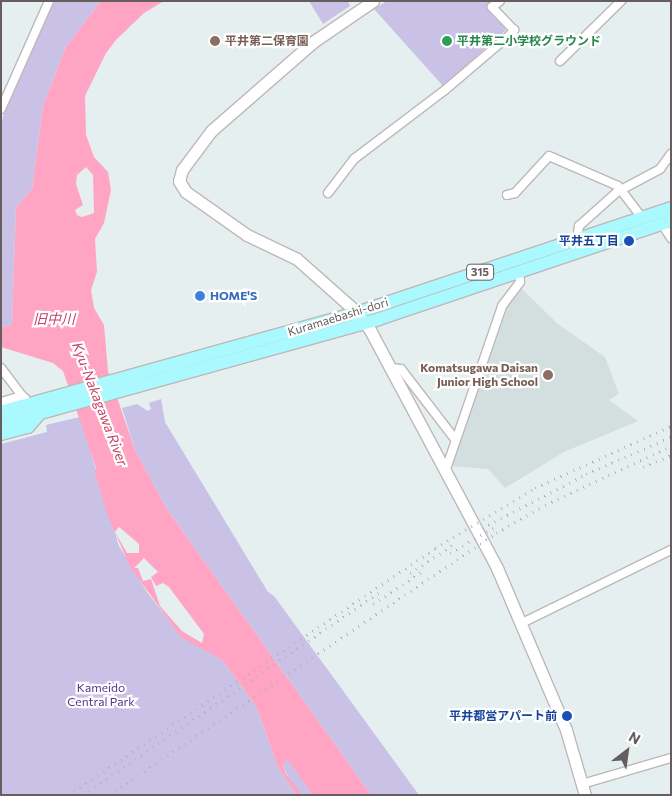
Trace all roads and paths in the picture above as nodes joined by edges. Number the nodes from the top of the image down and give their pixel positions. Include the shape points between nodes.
1 (50, 1) edge
2 (373, 1) edge
3 (500, 1) edge
4 (622, 1) edge
5 (560, 61) dead end
6 (1, 109) edge
7 (671, 154) edge
8 (621, 190) junction
9 (328, 193) dead end
10 (507, 195) dead end
11 (671, 208) edge
12 (641, 218) junction
13 (666, 223) edge
14 (671, 238) edge
15 (577, 240) junction
16 (519, 272) junction
17 (356, 312) junction
18 (365, 323) junction
19 (288, 339) junction
20 (1, 368) edge
21 (391, 368) junction
22 (22, 396) junction
23 (1, 402) edge
24 (37, 408) junction
25 (1, 412) edge
26 (1, 424) edge
27 (1, 434) edge
28 (456, 439) junction
29 (445, 472) junction
30 (671, 550) edge
31 (522, 623) junction
32 (671, 758) edge
33 (583, 789) edge

1 - 6 street
2 - 17 street via 313,42 274,74 211,131 179,176 186,192 247,236 297,259
3 - 9 street via 492,7 514,30 512,33 446,90 354,160
4 - 5 street
7 - 8 street via 660,169
8 - 10 street via 549,156 515,193
8 - 12 street
8 - 15 street via 579,226
11 - 12 main road, Kuramaebashi-dori / 315
12 - 15 main road, Kuramaebashi-dori / 315
13 - 14 street
13 - 16 main road, Kuramaebashi-dori / 315
15 - 17 main road, Kuramaebashi-dori / 315
16 - 18 main road, Kuramaebashi-dori / 315
16 - 28 street via 520,282 502,306
17 - 18 street
17 - 19 main road, Kuramaebashi-dori / 315
18 - 19 main road, Kuramaebashi-dori / 315
18 - 21 street
19 - 24 main road, Kuramaebashi-dori / 315
20 - 22 street
21 - 28 street via 401,370
21 - 29 street
22 - 23 street
22 - 24 street
24 - 25 main road, Kuramaebashi-dori / 315
24 - 26 main road, Kuramaebashi-dori / 315
24 - 27 main road via 28,427
28 - 29 street
29 - 31 street via 497,568
30 - 31 street
31 - 33 street via 566,730
32 - 33 street

